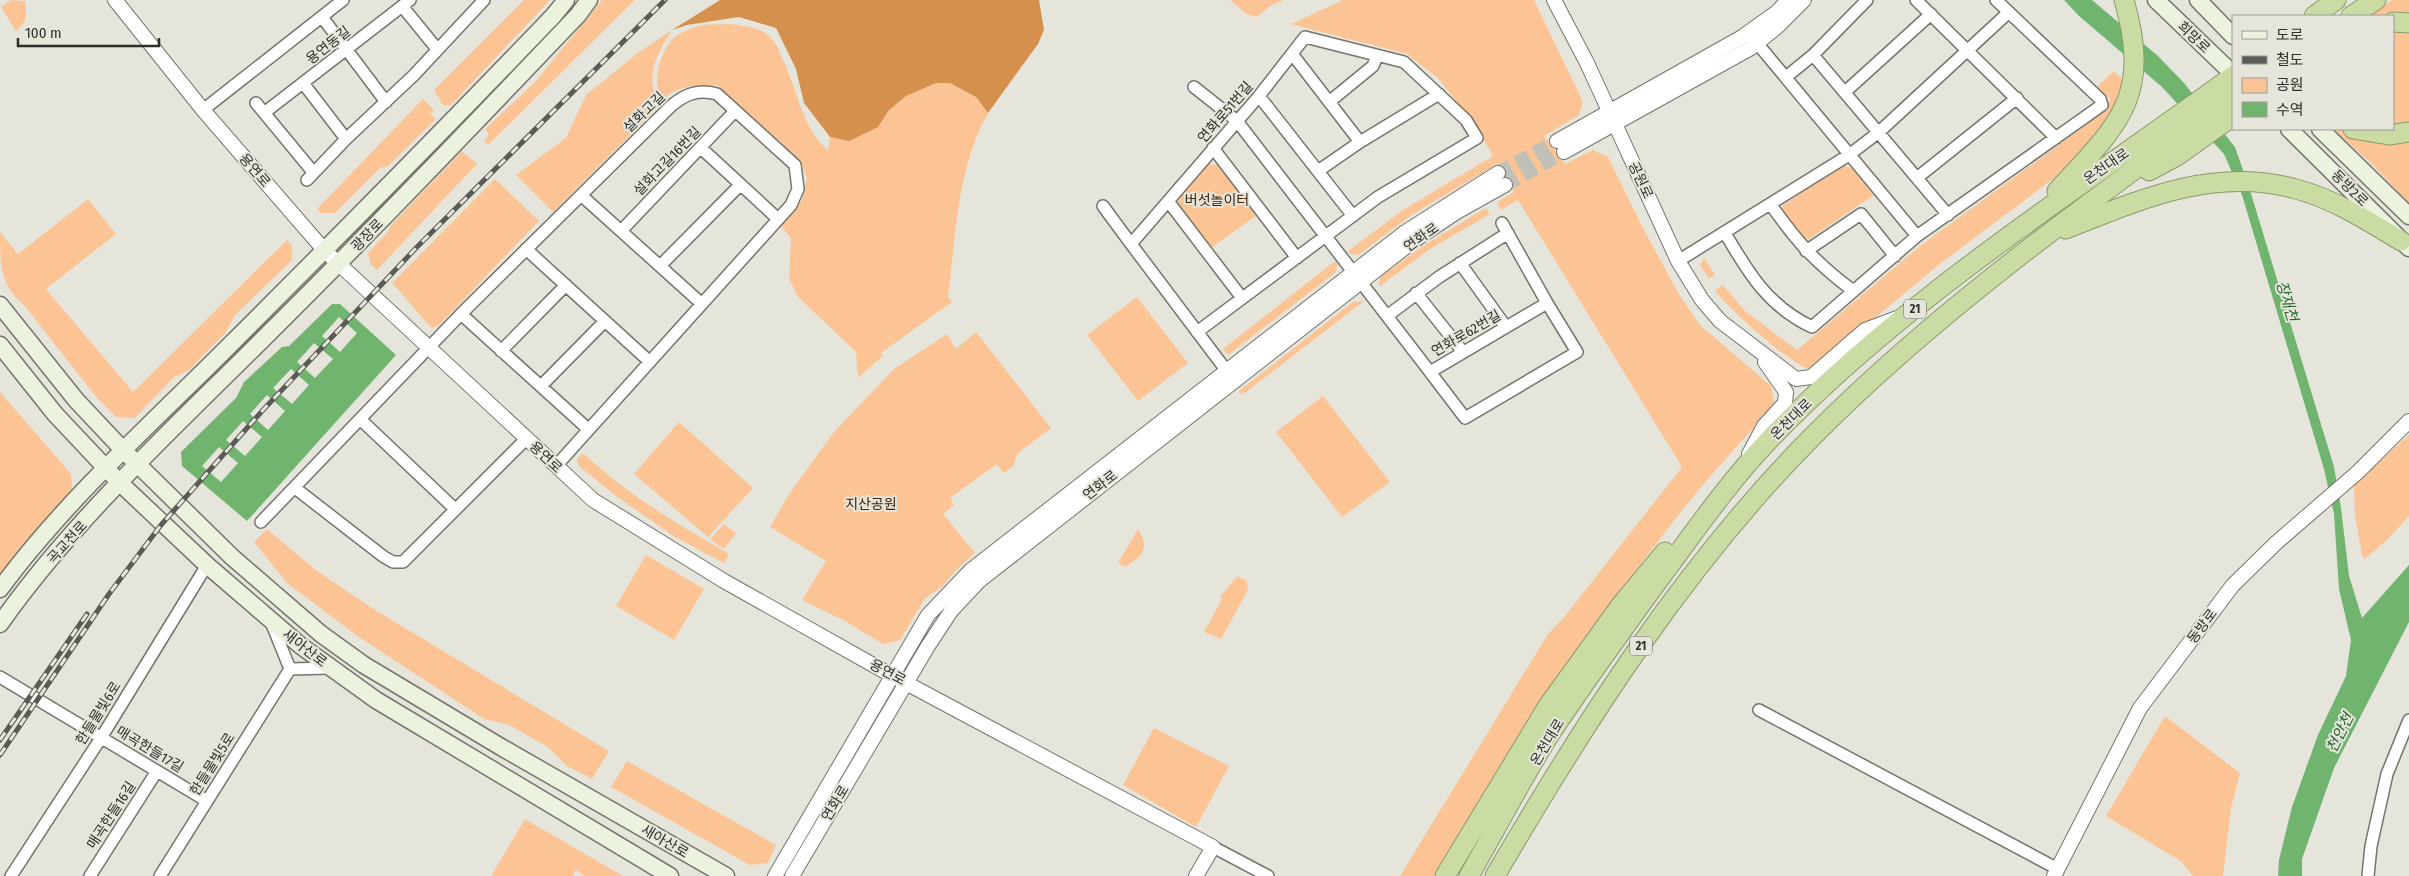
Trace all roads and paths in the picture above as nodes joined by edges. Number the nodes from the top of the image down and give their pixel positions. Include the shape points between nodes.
1 (115, 0) edge
2 (344, 0) edge
3 (484, 0) edge
4 (566, 0) edge
5 (589, 0) edge
6 (1554, 0) edge
7 (1788, 0) edge
8 (1804, 0) edge
9 (1867, 0) edge
10 (1916, 0) edge
11 (1996, 0) edge
12 (2124, 0) edge
13 (2156, 0) edge
14 (2198, 0) edge
15 (2336, 0) edge
16 (2376, 0) edge
17 (406, 3) edge
18 (2009, 12) junction
19 (1931, 14) junction
20 (2315, 15) edge
21 (2353, 15) edge
22 (322, 17) junction
23 (2394, 22) edge
24 (2409, 22) edge
25 (2232, 35) edge
26 (1757, 43) junction
27 (347, 49) junction
28 (437, 49) junction
29 (1969, 51) junction
30 (1293, 55) junction
31 (1813, 55) junction
32 (1378, 56) junction
33 (2232, 74) edge
34 (2232, 76) edge
35 (1786, 77) junction
36 (303, 83) junction
37 (1194, 87) dead end
38 (1845, 92) junction
39 (1439, 94) junction
40 (1259, 96) junction
41 (2017, 98) junction
42 (2232, 99) edge
43 (386, 102) junction
44 (1329, 102) junction
45 (256, 103) dead end
46 (203, 110) junction
47 (736, 111) junction
48 (264, 113) junction
49 (2232, 116) edge
50 (1612, 117) junction
51 (1237, 121) junction
52 (2290, 130) edge
53 (2321, 130) edge
54 (2358, 130) edge
55 (1879, 132) junction
56 (2409, 132) edge
57 (2056, 138) junction
58 (346, 139) junction
59 (2173, 140) junction
60 (1360, 142) junction
61 (1560, 146) tunnel mouth
62 (701, 148) junction
63 (1213, 148) junction
64 (1849, 155) junction
65 (1318, 171) junction
66 (1918, 177) junction
67 (1502, 179) tunnel mouth
68 (740, 185) junction
69 (581, 195) junction
70 (1168, 201) junction
71 (1771, 205) junction
72 (1103, 206) dead end
73 (1948, 215) junction
74 (1352, 216) junction
75 (2409, 216) edge
76 (778, 219) junction
77 (2032, 219) junction
78 (621, 231) junction
79 (1726, 233) junction
80 (1917, 236) junction
81 (1326, 237) junction
82 (2039, 240) junction
83 (2406, 243) edge
84 (1131, 244) junction
85 (526, 249) junction
86 (325, 251) junction
87 (1806, 251) junction
88 (1894, 256) junction
89 (1297, 258) junction
90 (1678, 261) junction
91 (1460, 262) junction
92 (338, 264) junction
93 (660, 266) junction
94 (1356, 277) junction
95 (566, 285) junction
96 (1852, 290) junction
97 (1416, 293) junction
98 (1242, 298) junction
99 (1547, 303) junction
100 (702, 304) junction
101 (0, 305) edge
102 (461, 314) junction
103 (1908, 314) junction
104 (1387, 316) junction
105 (605, 321) junction
106 (1506, 327) junction
107 (1197, 332) junction
108 (1750, 344) junction
109 (0, 346) edge
110 (430, 348) junction
111 (501, 350) junction
112 (1463, 352) junction
113 (650, 362) junction
114 (1226, 370) junction
115 (1430, 372) junction
116 (541, 386) junction
117 (360, 419) junction
118 (2409, 421) edge
119 (588, 429) junction
120 (1813, 436) junction
121 (526, 439) junction
122 (124, 450) junction
123 (138, 464) junction
124 (556, 466) junction
125 (106, 469) junction
126 (1740, 472) junction
127 (120, 483) junction
128 (295, 488) junction
129 (455, 510) junction
130 (261, 522) dead end
131 (1700, 523) junction
132 (207, 564) junction
133 (0, 589) edge
134 (271, 621) junction
135 (0, 624) edge
136 (329, 668) junction
137 (290, 669) junction
138 (891, 675) junction
139 (0, 677) edge
140 (907, 682) junction
141 (1759, 710) dead end
142 (2409, 720) edge
143 (101, 738) junction
144 (158, 771) junction
145 (207, 801) junction
146 (1214, 847) junction
147 (2055, 872) edge
148 (11, 876) edge
149 (90, 876) edge
150 (160, 876) edge
151 (670, 876) edge
152 (726, 876) edge
153 (775, 876) edge
154 (792, 876) edge
155 (1196, 876) edge
156 (1268, 876) edge
157 (1445, 876) edge
158 (1469, 876) edge
159 (1494, 876) edge
160 (1507, 876) edge
161 (2368, 876) edge

1 - 46 street, 용연로
2 - 22 street, 용연동길
3 - 28 street
4 - 86 main road, 광장로
5 - 92 main road, 광장로
6 - 50 street, 공원로
7 - 50 street via 1777,12 1742,36
8 - 26 street
9 - 31 street
10 - 19 street
11 - 18 street
12 - 77 highway via 2134,43 2134,73 2129,100 2117,123 2099,146
13 - 33 main road, 희망로
14 - 25 main road, 희망로
15 - 20 highway
16 - 21 highway
17 - 27 street, 용연동길
17 - 28 street
18 - 29 street
18 - 57 street via 2100,99 2102,105
19 - 29 street
19 - 38 street
22 - 27 street
22 - 46 street, 용연동길
23 - 24 highway
26 - 35 street
26 - 50 street via 1724,64
27 - 36 street, 용연동길
27 - 43 street
28 - 43 street
29 - 41 street
29 - 55 street
30 - 32 street, 연화로51번길 via 1305,37
30 - 40 street, 연화로51번길
30 - 44 street
31 - 35 street
31 - 38 street
32 - 39 street, 연화로51번길 via 1404,62
32 - 44 street via 1373,66
34 - 59 highway, 온천대로 / 21
35 - 64 street
36 - 48 street, 용연동길
36 - 58 street
37 - 51 street
38 - 55 street
39 - 60 street
39 - 74 street, 연화로51번길 via 1466,120 1477,138 1407,178
40 - 51 street, 연화로51번길
40 - 65 street
41 - 57 street
41 - 66 street
42 - 59 highway, 온천대로 / 21
43 - 58 street
44 - 60 street
45 - 48 street
46 - 86 street, 용연로
47 - 62 street, 설화고길16번길
47 - 69 street, 설화고길 via 711,92 698,92 681,98
47 - 76 street, 설화고길 via 795,165 798,189 791,205
48 - 58 street via 310,176
49 - 59 highway
50 - 61 street
50 - 90 street, 공원로
51 - 63 street, 연화로51번길
51 - 81 street
52 - 83 main road, 동방2로
53 - 75 main road, 동방2로
54 - 56 highway via 2389,135
55 - 64 street
55 - 66 street
57 - 73 street
59 - 77 highway, 온천대로 / 21
59 - 82 highway, 온천대로 / 21
60 - 65 street
62 - 68 street
62 - 78 street, 설화고길16번길
63 - 70 street, 연화로51번길
63 - 89 street
64 - 71 street
64 - 80 street
65 - 74 street
66 - 73 street
67 - 94 street, 연화로 via 1404,233
68 - 76 street
68 - 93 street
69 - 78 street
69 - 85 street, 설화고길
70 - 84 street, 연화로51번길
70 - 98 street
71 - 79 street
71 - 87 street
72 - 84 street
73 - 80 street
74 - 81 street
76 - 100 street, 설화고길
77 - 103 highway, 온천대로 / 21
78 - 93 street
79 - 90 street
79 - 96 street via 1754,281 1776,303 1812,327
80 - 88 street
81 - 89 street
81 - 94 street
82 - 83 highway via 2136,202 2203,182 2232,180 2269,182 2298,189 2361,216
82 - 120 highway, 온천대로 / 21 via 1937,321
84 - 107 street
85 - 95 street
85 - 102 street, 설화고길
86 - 92 street, 용연로
86 - 122 main road, 광장로
87 - 88 street via 1861,214
87 - 96 street
88 - 96 street
89 - 98 street
90 - 108 street, 공원로 via 1702,300 1720,321
91 - 97 street
91 - 99 street via 1505,228
91 - 106 street
92 - 110 street, 용연로
92 - 123 main road, 광장로
93 - 100 street
94 - 104 street, 연화로62번길
94 - 114 street, 연화로
94 - 140 street, 연화로 via 979,581 951,611
95 - 105 street
95 - 111 street
97 - 104 street
97 - 112 street
98 - 107 street
99 - 106 street, 연화로62번길
99 - 115 street via 1577,352 1465,418
100 - 113 street, 설화고길
101 - 122 main road, 새아산로 via 76,400
102 - 110 street, 설화고길
102 - 111 street
103 - 108 street via 1865,330 1811,377 1796,379
103 - 126 highway, 온천대로 / 21 via 1811,398
104 - 115 street, 연화로62번길
105 - 113 street
105 - 116 street
106 - 112 street, 연화로62번길
107 - 114 street
108 - 126 street via 1786,392 1785,403 1764,426
109 - 125 main road, 새아산로 via 55,414
110 - 117 street
110 - 121 street, 용연로
111 - 116 street
112 - 115 street, 연화로62번길
113 - 119 street, 설화고길
114 - 138 street, 연화로 via 970,570 928,615
116 - 119 street
117 - 128 street
117 - 129 street
118 - 147 street, 동방로 via 2358,472 2233,585 2140,708
119 - 124 street, 설화고길
120 - 159 highway, 온천대로 / 21 via 1767,485 1684,587 1608,691
120 - 160 highway via 1649,653 1584,748
121 - 124 street, 용연로
121 - 129 street, 용연로
122 - 123 main road, 새아산로
122 - 125 main road, 곡교천로
123 - 127 main road, 곡교천로
123 - 152 main road, 새아산로 via 232,557 321,634 364,665
124 - 138 street, 용연로 via 594,500 677,554
125 - 127 main road, 새아산로
125 - 133 main road, 곡교천로 via 38,542
126 - 131 highway, 온천대로 / 21
127 - 132 main road, 새아산로
127 - 135 main road, 곡교천로 via 33,580
128 - 129 street, 용연로 via 392,562 403,562
128 - 130 street
131 - 157 highway via 1677,537 1621,605 1554,698
131 - 158 highway, 온천대로 / 21 via 1596,665 1549,737
132 - 134 main road, 새아산로
132 - 143 street, 한들물빛6로
134 - 136 main road, 새아산로
134 - 137 street
136 - 137 street
136 - 151 main road, 새아산로 via 376,700
137 - 145 street, 한들물빛5로
138 - 140 street, 용연로
138 - 153 street, 연화로
139 - 143 street, 매곡한들17길
140 - 146 street, 용연로
140 - 154 street, 연화로
141 - 147 street
142 - 161 street via 2388,774 2371,846
143 - 144 street, 매곡한들17길
143 - 148 street, 한들물빛6로
144 - 145 street, 매곡한들17길
144 - 149 street, 매곡한들16길
145 - 150 street, 한들물빛5로
146 - 155 street
146 - 156 street, 용연로

